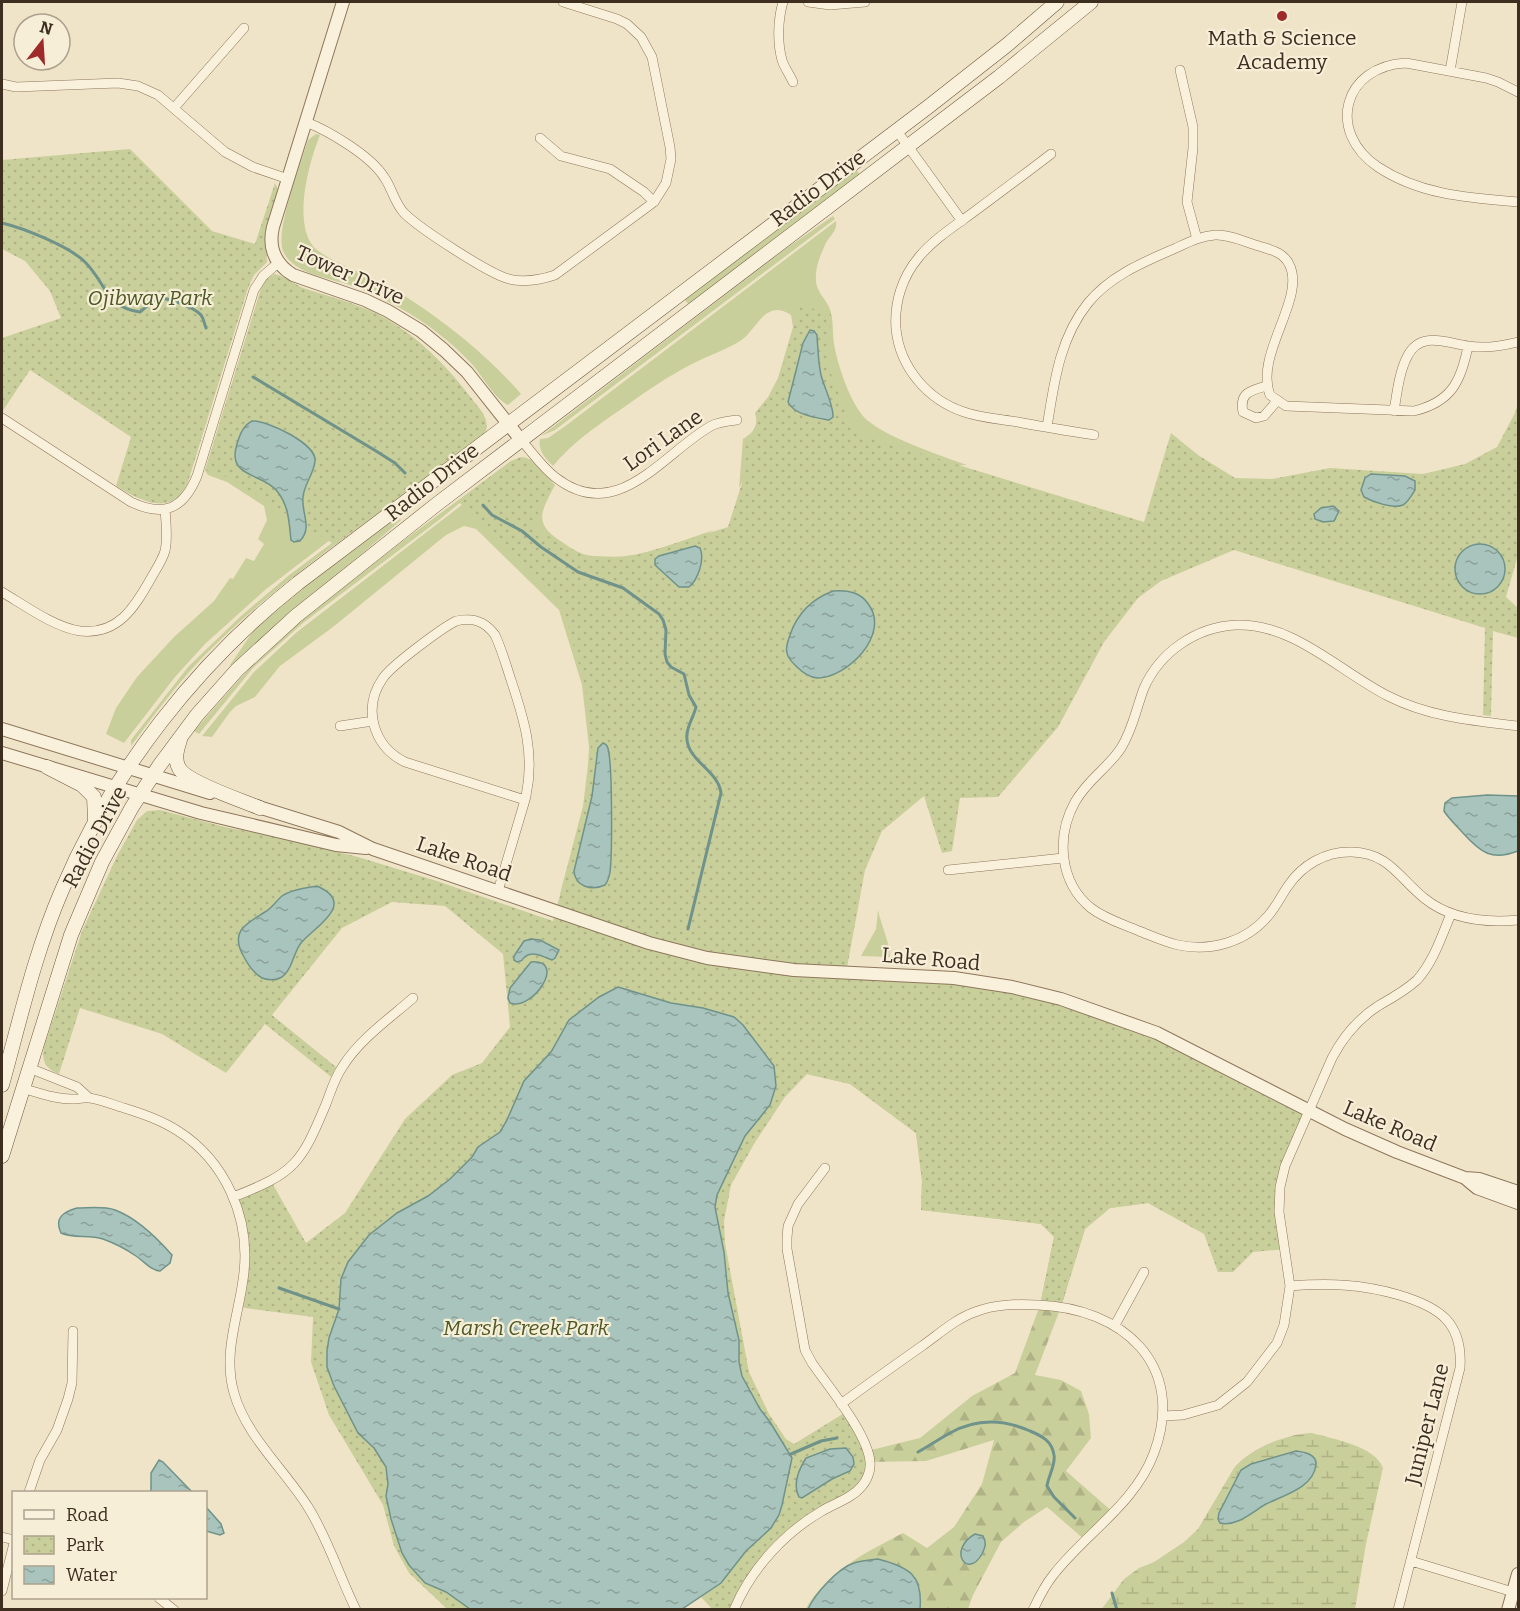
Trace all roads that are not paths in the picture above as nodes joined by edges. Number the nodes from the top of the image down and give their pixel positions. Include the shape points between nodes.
1 (343, 2) edge
2 (563, 2) edge
3 (783, 2) edge
4 (808, 2) edge
5 (865, 2) edge
6 (1057, 2) edge
7 (1091, 2) edge
8 (1462, 2) edge
9 (244, 28) dead end
10 (1180, 70) dead end
11 (1450, 71) junction
12 (793, 82) dead end
13 (2, 84) edge
14 (1518, 92) edge
15 (174, 108) junction
16 (306, 122) junction
17 (897, 131) junction
18 (540, 138) dead end
19 (908, 146) junction
20 (1051, 154) dead end
21 (288, 179) junction
22 (654, 202) junction
23 (1518, 202) edge
24 (962, 220) junction
25 (1197, 239) junction
26 (278, 263) junction
27 (1518, 342) edge
28 (1468, 346) junction
29 (1266, 386) junction
30 (1277, 401) junction
31 (1394, 411) junction
32 (2, 418) edge
33 (737, 420) dead end
34 (509, 426) junction
35 (1047, 427) junction
36 (1094, 435) dead end
37 (521, 440) junction
38 (165, 509) junction
39 (2, 592) edge
40 (373, 721) junction
41 (340, 726) dead end
42 (1518, 726) edge
43 (2, 729) edge
44 (185, 730) junction
45 (2, 753) edge
46 (47, 767) junction
47 (129, 768) junction
48 (152, 775) junction
49 (116, 788) junction
50 (139, 795) junction
51 (525, 800) junction
52 (260, 808) junction
53 (95, 823) junction
54 (373, 849) junction
55 (1063, 858) junction
56 (948, 870) dead end
57 (498, 891) junction
58 (1451, 914) junction
59 (1518, 920) edge
60 (412, 998) dead end
61 (29, 1068) junction
62 (2, 1085) edge
63 (22, 1088) junction
64 (88, 1097) junction
65 (1309, 1111) junction
66 (2, 1156) edge
67 (825, 1168) dead end
68 (1465, 1178) junction
69 (1518, 1192) edge
70 (233, 1197) junction
71 (1518, 1203) edge
72 (1144, 1272) dead end
73 (1290, 1286) junction
74 (1115, 1325) junction
75 (73, 1331) dead end
76 (841, 1404) junction
77 (1163, 1416) junction
78 (29, 1491) edge
79 (12, 1549) edge
80 (1411, 1561) junction
81 (1518, 1574) edge
82 (2, 1591) edge
83 (1513, 1592) junction
84 (160, 1599) edge
85 (174, 1610) edge
86 (356, 1610) edge
87 (734, 1610) edge
88 (1033, 1610) edge
89 (1398, 1610) edge
90 (1508, 1610) edge

1 - 16 street, Tower Drive
2 - 22 street via 627,24 648,48 671,159 666,183
3 - 12 street via 781,52
4 - 5 street
6 - 17 main road, Radio Drive
7 - 19 main road, Radio Drive
8 - 11 street
9 - 15 street
10 - 25 street via 1193,127 1187,202
11 - 14 street via 1498,82
11 - 23 street via 1406,63 1380,67 1370,73 1353,90 1349,102 1351,139 1357,150 1377,166 1422,188
13 - 15 street via 127,84 149,90
15 - 21 street via 225,152
16 - 21 street, Tower Drive
16 - 22 street via 330,133 372,163 385,178 400,208 414,222 509,279 533,280 555,275
17 - 19 street
17 - 34 main road, Radio Drive
18 - 22 street via 561,156 610,169
19 - 24 street
19 - 37 main road, Radio Drive
20 - 24 street
21 - 26 street, Tower Drive via 271,236
24 - 35 street via 919,256 904,280 895,316 903,355 921,385 951,407
25 - 29 street via 1228,236 1274,251 1289,262 1294,280 1267,366
25 - 35 street via 1132,268 1088,303 1059,360
26 - 34 street, Tower Drive via 296,277 364,300 414,326 461,366
26 - 38 street via 260,279 254,292 192,487 186,497
27 - 28 street
28 - 31 street via 1460,377 1442,400 1414,411
28 - 31 street via 1438,339 1419,342 1412,348 1399,381
29 - 30 street
29 - 30 street via 1243,397 1243,412 1256,418 1264,416
30 - 31 street via 1298,408
32 - 38 street via 131,502 147,509
33 - 37 street, Lori Lane via 711,426 637,482 607,492 587,491 560,481
34 - 37 street, Tower Drive
34 - 47 main road, Radio Drive via 260,615 196,679
35 - 36 street
37 - 44 main road, Radio Drive via 280,628
38 - 39 street via 166,539 161,562 132,610 109,627 92,631 67,628
40 - 41 street
40 - 51 street via 382,744 399,759
40 - 51 street via 376,691 391,668 453,622 481,622 497,640 526,727 530,762
42 - 55 street via 1428,712 1388,696 1284,634 1259,626 1211,628 1174,648 1155,668 1119,753 1087,784 1070,811
43 - 47 street, Lake Road
44 - 48 main road, Radio Drive
44 - 52 main road via 176,755 180,771
45 - 46 street, Lake Road
46 - 49 street, Lake Road
46 - 53 main road via 94,797
47 - 48 street, Lake Road
47 - 49 main road, Radio Drive
48 - 50 main road, Radio Drive
48 - 52 street, Lake Road
49 - 50 street, Lake Road
49 - 53 main road, Radio Drive
50 - 54 street, Lake Road via 336,845
50 - 61 main road, Radio Drive via 78,916
51 - 57 street
52 - 54 street, Lake Road via 339,832
53 - 62 main road, Radio Drive via 58,901 32,976
54 - 57 street, Lake Road
55 - 56 street
55 - 58 street via 1073,887 1092,909 1178,945 1222,945 1246,934 1270,914 1305,867 1341,853 1364,854 1388,863 1424,898
57 - 65 street, Lake Road via 649,943 707,958 794,970 954,978 1061,999 1156,1033
58 - 59 street via 1483,921
58 - 65 street via 1433,957 1418,978 1366,1015 1342,1041
60 - 70 street via 344,1064 309,1144 295,1163 278,1178
61 - 63 main road, Radio Drive
61 - 64 street via 77,1088
63 - 64 street via 60,1098
63 - 66 main road, Radio Drive
64 - 70 street via 145,1114 178,1131 207,1156
65 - 68 street, Lake Road
65 - 73 street via 1280,1187 1279,1212
67 - 76 street via 792,1215 787,1249 805,1350
68 - 69 street, Lake Road
68 - 71 street, Lake Road via 1477,1188
70 - 86 street via 246,1252 229,1352 234,1394 250,1428 320,1528
72 - 74 street
73 - 77 street via 1277,1343 1247,1382 1218,1405
73 - 80 street, Juniper Lane via 1342,1284 1381,1290 1430,1306 1456,1333 1461,1368
74 - 76 street via 1066,1307 1017,1304 986,1308 960,1319
74 - 77 street via 1140,1345 1149,1360 1162,1397
75 - 78 street via 69,1399
76 - 87 street via 867,1450 870,1462 864,1483 853,1495 808,1520 773,1550
77 - 88 street via 1154,1454 1131,1492 1055,1573
79 - 82 street
80 - 83 street
80 - 89 street, Juniper Lane
81 - 83 street
83 - 90 street
84 - 85 street

